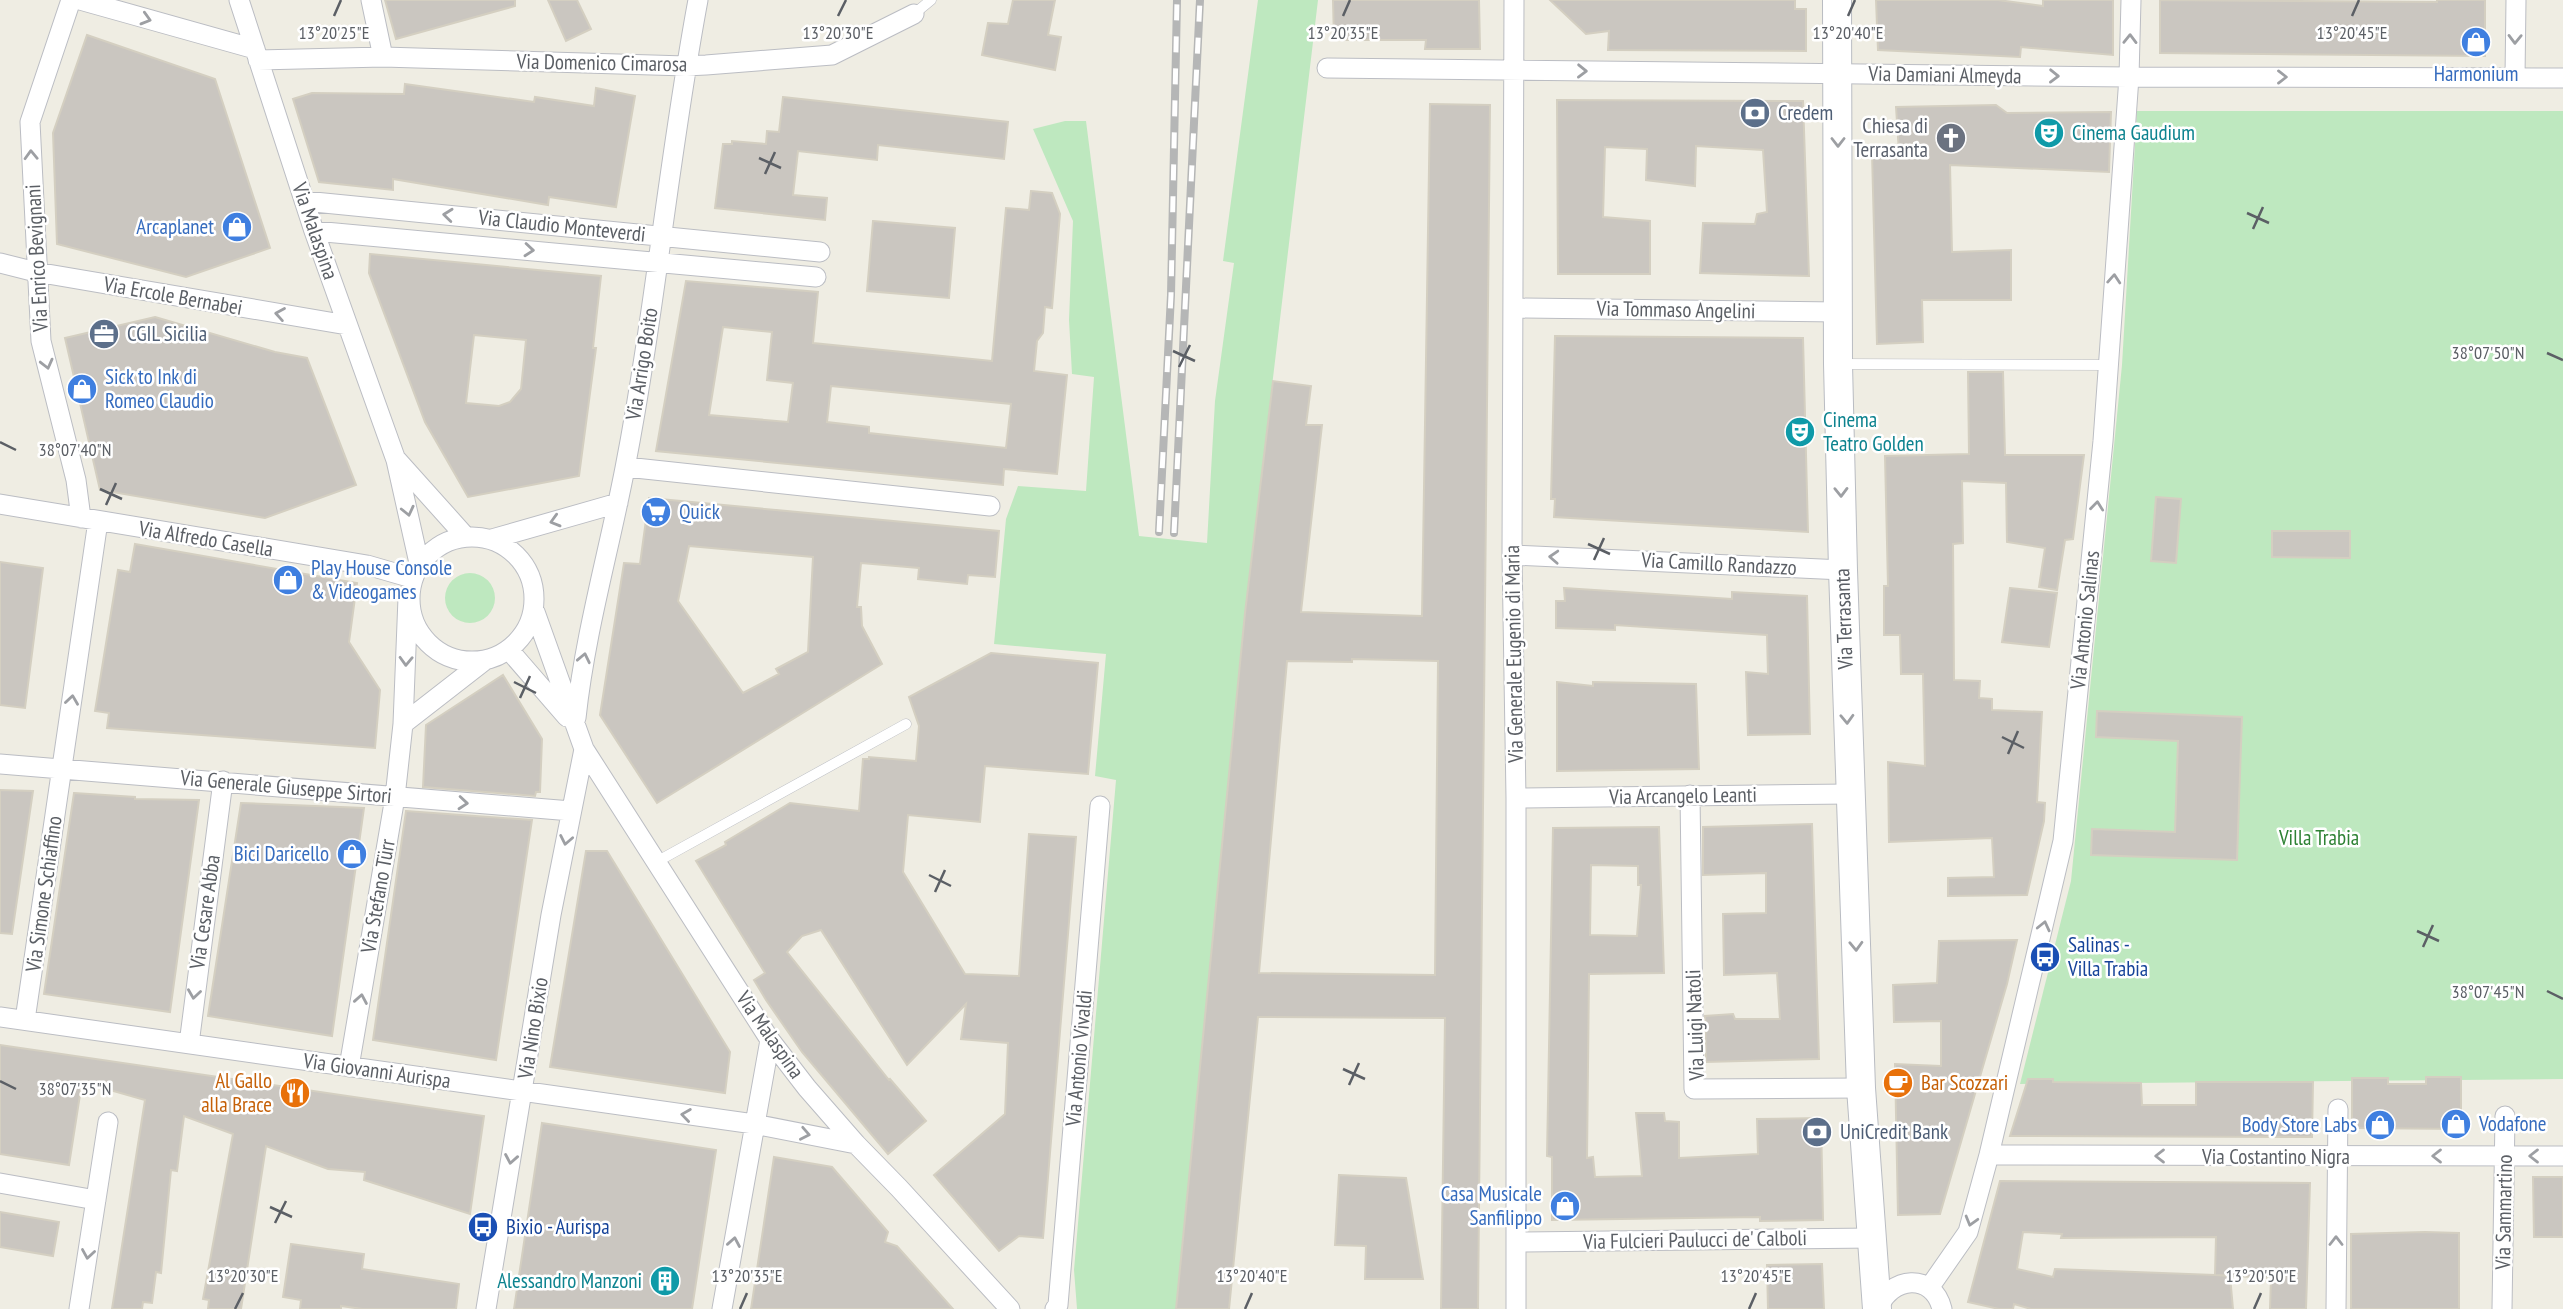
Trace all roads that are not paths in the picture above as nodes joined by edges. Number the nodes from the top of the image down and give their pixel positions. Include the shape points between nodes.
1 (71, 0) edge
2 (80, 0) edge
3 (239, 0) edge
4 (371, 0) edge
5 (698, 0) edge
6 (931, 0) edge
7 (1514, 0) edge
8 (1837, 0) edge
9 (2131, 0) edge
10 (2516, 0) edge
11 (914, 14) joint
12 (257, 55) junction
13 (383, 57) junction
14 (686, 66) junction
15 (1327, 68) dead end
16 (1513, 70) junction
17 (1838, 73) junction
18 (2129, 77) junction
19 (2515, 77) junction
20 (2563, 78) edge
21 (304, 201) junction
22 (314, 231) junction
23 (662, 236) junction
24 (820, 252) dead end
25 (658, 262) junction
26 (0, 263) edge
27 (36, 272) junction
28 (816, 277) dead end
29 (1515, 308) junction
30 (1838, 312) junction
31 (347, 325) junction
32 (1839, 364) junction
33 (2108, 365) junction
34 (396, 460) junction
35 (625, 467) junction
36 (618, 503) junction
37 (0, 504) edge
38 (990, 506) dead end
39 (89, 520) junction
40 (466, 537) junction
41 (492, 539) junction
42 (1512, 555) junction
43 (416, 570) junction
44 (1843, 570) junction
45 (408, 598) junction
46 (535, 612) junction
47 (509, 650) junction
48 (484, 661) junction
49 (403, 724) junction
50 (906, 724) dead end
51 (575, 726) junction
52 (584, 749) junction
53 (0, 764) edge
54 (62, 768) junction
55 (223, 780) junction
56 (1850, 794) junction
57 (1690, 795) junction
58 (395, 797) junction
59 (1516, 798) junction
60 (1100, 806) dead end
61 (571, 811) junction
62 (658, 862) junction
63 (0, 1017) edge
64 (25, 1020) junction
65 (770, 1040) junction
66 (189, 1044) junction
67 (349, 1066) junction
68 (1861, 1088) junction
69 (522, 1091) junction
70 (2338, 1109) dead end
71 (2505, 1116) dead end
72 (108, 1122) dead end
73 (754, 1124) junction
74 (856, 1144) junction
75 (1989, 1155) junction
76 (2505, 1156) junction
77 (2563, 1156) edge
78 (2336, 1157) junction
79 (0, 1183) edge
80 (96, 1200) junction
81 (1874, 1238) junction
82 (1516, 1242) junction
83 (1929, 1288) junction
84 (79, 1309) edge
85 (486, 1309) edge
86 (722, 1309) edge
87 (1010, 1309) edge
88 (1055, 1309) edge
89 (1516, 1309) edge
90 (1878, 1309) edge
91 (1942, 1309) edge
92 (2336, 1309) edge
93 (2502, 1309) edge

27 -> 1 street, Via Enrico Bevignani via 30,122
2 -> 12 street, Via Domenico Cimarosa
3 - 12 street, Via Malaspina
4 - 13 street
5 - 14 street, Via Arrigo Boito
6 - 11 lane, Via Domenico Cimarosa
7 - 16 street, Via Generale Eugenio di Maria
8 - 17 street, Via Terrasanta
18 -> 9 street, Via Antonio Salinas
10 -> 19 street
11 - 14 street, Via Domenico Cimarosa via 832,55
12 - 13 street, Via Domenico Cimarosa
12 - 21 street, Via Malaspina
13 - 14 street, Via Domenico Cimarosa
14 - 23 street, Via Arrigo Boito
15 - 16 street, Via Damiani Almeyda
16 -> 17 street, Via Damiani Almeyda
16 - 29 street, Via Generale Eugenio di Maria
17 -> 18 street, Via Damiani Almeyda
17 -> 30 street, Via Terrasanta
18 -> 19 street, Via Damiani Almeyda
33 -> 18 street, Via Antonio Salinas
19 - 20 street, Via Damiani Almeyda
21 - 22 street, Via Malaspina
23 -> 21 street, Via Claudio Monteverdi
22 -> 25 street, Via Claudio Monteverdi
22 - 31 street, Via Malaspina
23 - 24 street, Via Claudio Monteverdi
23 - 25 street, Via Arrigo Boito
25 - 28 street, Via Claudio Monteverdi
25 - 35 street, Via Arrigo Boito
26 - 27 street, Via Ercole Bernabei
31 -> 27 street, Via Ercole Bernabei
27 -> 39 street, Via Enrico Bevignani via 41,341
29 - 30 street, Via Tommaso Angelini
29 - 42 street, Via Generale Eugenio di Maria
30 - 32 street, Via Terrasanta
31 - 34 street, Via Malaspina
32 - 33 lane
32 -> 44 street, Via Terrasanta
75 -> 33 street, Via Antonio Salinas via 2063,841
34 - 40 street
34 -> 43 street, Via Malaspina
35 - 36 street, Via Arrigo Boito
35 - 38 street
36 -> 41 street
51 -> 36 street, Via Arrigo Boito via 581,674
37 - 39 street, Via Alfredo Casella
39 - 43 street, Via Alfredo Casella
54 -> 39 street, Via Enrico Bevignani
40 - 41 street
40 - 43 street via 440,543
41 - 46 street via 513,553 527,572 536,591
44 -> 42 street, Via Camillo Randazzo
42 - 59 street, Via Generale Eugenio di Maria
43 - 45 street
44 -> 56 street, Via Terrasanta
45 - 48 street via 416,625 434,646 460,659
45 -> 49 street, Via Stefano Türr
46 - 47 street via 524,637
46 - 51 street, Via Malaspina
47 - 48 street
47 - 51 street
48 - 49 street
49 - 58 street, Via Stefano Türr
50 - 62 lane
51 - 52 street, Via Malaspina
52 - 61 street, Via Nino Bixio
52 - 62 street, Via Malaspina
53 - 54 street, Via Generale Giuseppe Sirtori
54 - 55 street, Via Generale Giuseppe Sirtori
54 - 64 street, Via Simone Schiaffino
55 - 58 street, Via Generale Giuseppe Sirtori
55 -> 66 street, Via Cesare Abba
56 - 57 street, Via Arcangelo Leanti
56 -> 68 street, Via Terrasanta
57 - 59 street, Via Arcangelo Leanti
57 - 68 street, Via Luigi Natoli via 1694,1089
58 -> 61 street, Via Generale Giuseppe Sirtori
67 -> 58 street, Via Stefano Türr
59 - 82 street, Via Generale Eugenio di Maria
60 - 88 street, Via Antonio Vivaldi
61 -> 69 street, Via Nino Bixio
62 - 65 street, Via Malaspina
63 - 64 street, Via Giovanni Aurispa
64 - 66 street, Via Giovanni Aurispa
65 - 73 street
65 - 74 street, Via Malaspina
66 - 67 street, Via Giovanni Aurispa
67 - 69 street, Via Giovanni Aurispa
68 - 81 street, Via Terrasanta
73 -> 69 street, Via Giovanni Aurispa
69 -> 85 street, Via Nino Bixio
70 - 78 street
71 - 76 street, Via Sammartino
72 - 80 street
73 -> 74 street, Via Giovanni Aurispa
86 -> 73 street
74 - 87 street, Via Malaspina
78 -> 75 street, Via Costantino Nigra
75 -> 83 street, Via Antonio Salinas via 1968,1232
77 -> 76 street, Via Costantino Nigra
76 -> 78 street, Via Costantino Nigra
76 - 93 street, Via Sammartino
92 -> 78 street
79 - 80 street
80 -> 84 street
81 - 82 street, Via Fulcieri Paulucci de' Calboli
81 - 90 street, Via Terrasanta
82 - 89 street, Via Generale Eugenio di Maria
83 - 90 street via 1908,1282 1898,1285 1881,1299
83 - 91 street

